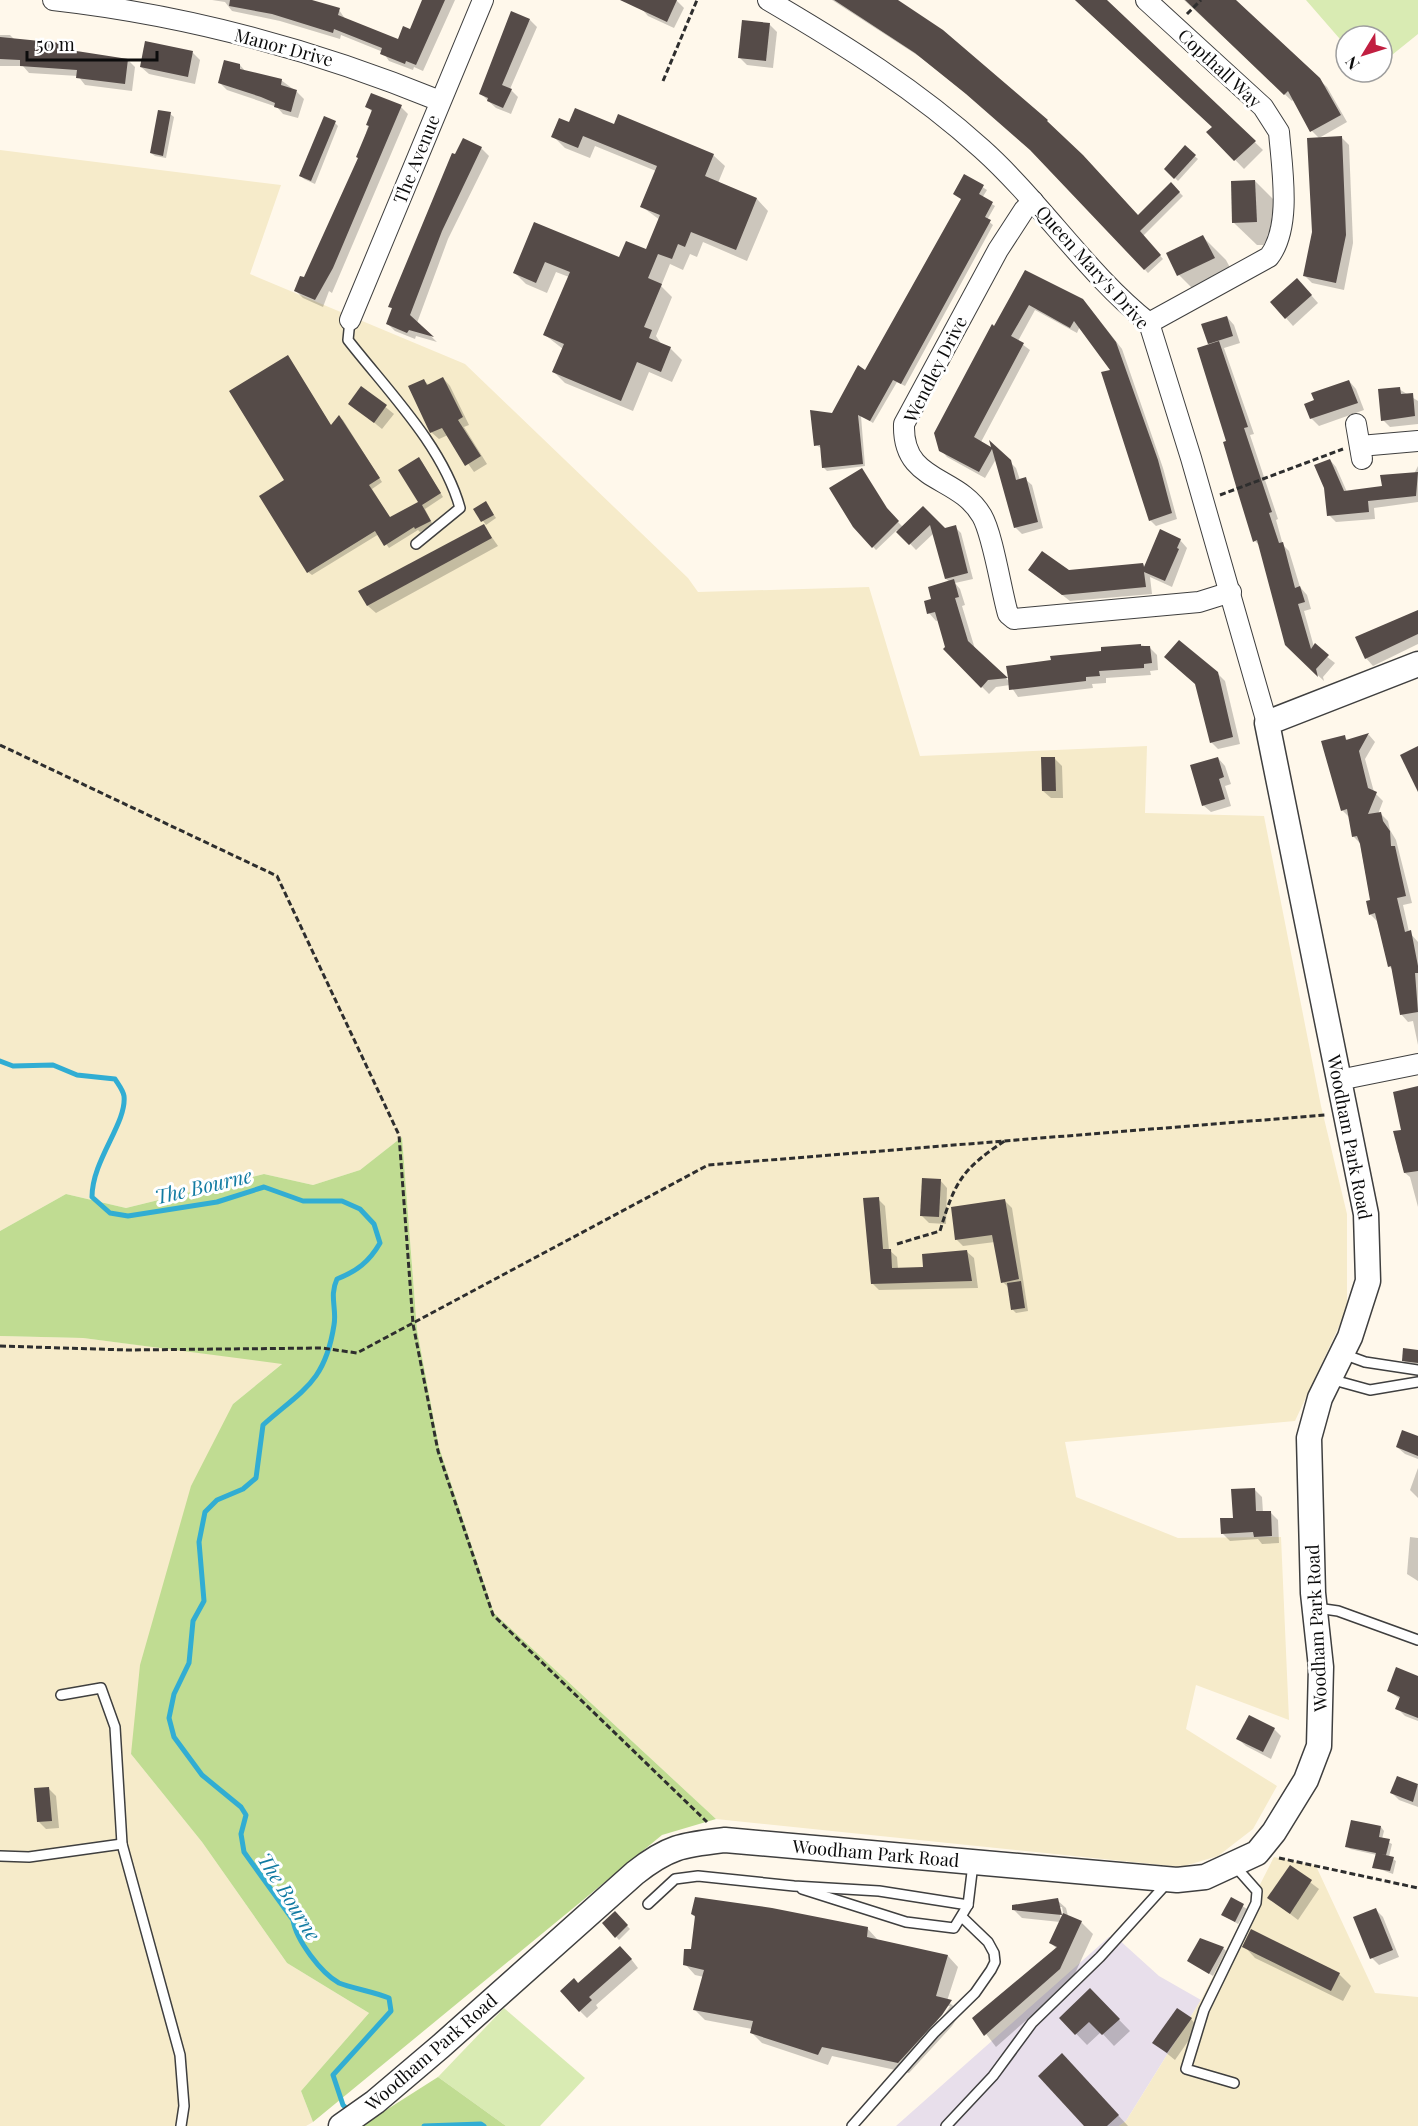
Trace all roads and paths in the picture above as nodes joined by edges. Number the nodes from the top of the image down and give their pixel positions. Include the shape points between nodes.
1 (53, 0) edge
2 (483, 0) edge
3 (697, 0) edge
4 (768, 0) edge
5 (1146, 0) edge
6 (663, 81) dead end
7 (440, 101) junction
8 (1033, 201) junction
9 (350, 320) joint
10 (1149, 323) junction
11 (1356, 424) dead end
12 (1418, 441) edge
13 (1361, 452) junction
14 (1204, 500) junction
15 (416, 544) dead end
16 (1231, 592) junction
17 (1418, 663) edge
18 (1267, 723) junction
19 (0, 745) edge
20 (1418, 1064) edge
21 (1339, 1080) junction
22 (1346, 1113) junction
23 (1008, 1139) junction
24 (897, 1244) dead end
25 (413, 1324) junction
26 (0, 1346) edge
27 (1341, 1353) junction
28 (1418, 1370) edge
29 (1328, 1378) junction
30 (1418, 1382) edge
31 (1314, 1607) junction
32 (1418, 1640) edge
33 (61, 1695) dead end
34 (725, 1840) junction
35 (122, 1844) junction
36 (1257, 1853) junction
37 (0, 1856) edge
38 (974, 1861) junction
39 (1234, 1864) junction
40 (1170, 1879) junction
41 (794, 1886) junction
42 (1418, 1888) edge
43 (648, 1904) dead end
44 (968, 1905) junction
45 (962, 1917) junction
46 (1234, 2083) dead end
47 (181, 2126) edge
48 (341, 2126) edge
49 (852, 2126) edge
50 (946, 2126) edge

1 - 7 street, Manor Drive via 164,16 299,50 368,71
2 - 7 street, The Avenue
3 - 6 path
4 - 8 street, Queen Mary's Drive via 877,66 982,149
5 - 10 street, Copthall Way via 1274,121 1279,132 1283,229 1278,246 1269,257
7 - 9 street, The Avenue
8 - 10 street, Queen Mary's Drive via 1131,309
8 - 16 street, Wendley Drive via 998,250 904,424 910,459 972,502 983,518 1008,614 1014,619 1199,602
9 - 15 lane via 348,340 431,446 453,482 460,508
10 - 14 street, Queen Mary's Drive
11 - 13 street
12 - 13 street
13 - 14 path via 1333,452
14 - 16 street, Queen Mary's Drive
16 - 18 street, Queen Mary's Drive
17 - 18 street
18 - 21 street, Woodham Park Road
19 - 25 path via 277,876 399,1136
20 - 21 street
21 - 22 street, Woodham Park Road
22 - 23 path
22 - 27 street, Woodham Park Road via 1366,1214 1368,1281
23 - 24 path via 974,1161 951,1193 940,1232
23 - 25 path via 708,1165
25 - 26 path via 357,1353 322,1348 127,1350
25 - 34 path via 438,1450 493,1615
27 - 28 lane via 1365,1362
27 - 29 street, Woodham Park Road
29 - 30 lane via 1370,1390
29 - 31 street, Woodham Park Road via 1309,1438
31 - 32 lane via 1338,1611
31 - 36 street, Woodham Park Road via 1321,1667 1319,1746 1306,1780
33 - 35 lane via 101,1688 115,1727
34 - 38 street, Woodham Park Road
34 - 48 street, Woodham Park Road via 675,1846 656,1856 375,2102
35 - 37 lane via 29,1857
35 - 47 lane via 180,2055 184,2106
36 - 39 street, Woodham Park Road
36 - 42 path
38 - 40 street, Woodham Park Road
38 - 44 lane
39 - 40 street, Woodham Park Road via 1205,1877
39 - 46 lane via 1257,1891 1256,1903 1204,2010 1186,2070
40 - 50 lane via 1100,1958 1032,2023 993,2076
41 - 43 lane via 698,1876 675,1879
41 - 44 lane via 879,1891
41 - 45 lane via 906,1922 954,1928
44 - 45 lane
45 - 49 lane via 988,1942 995,1962 991,1970 975,1993

